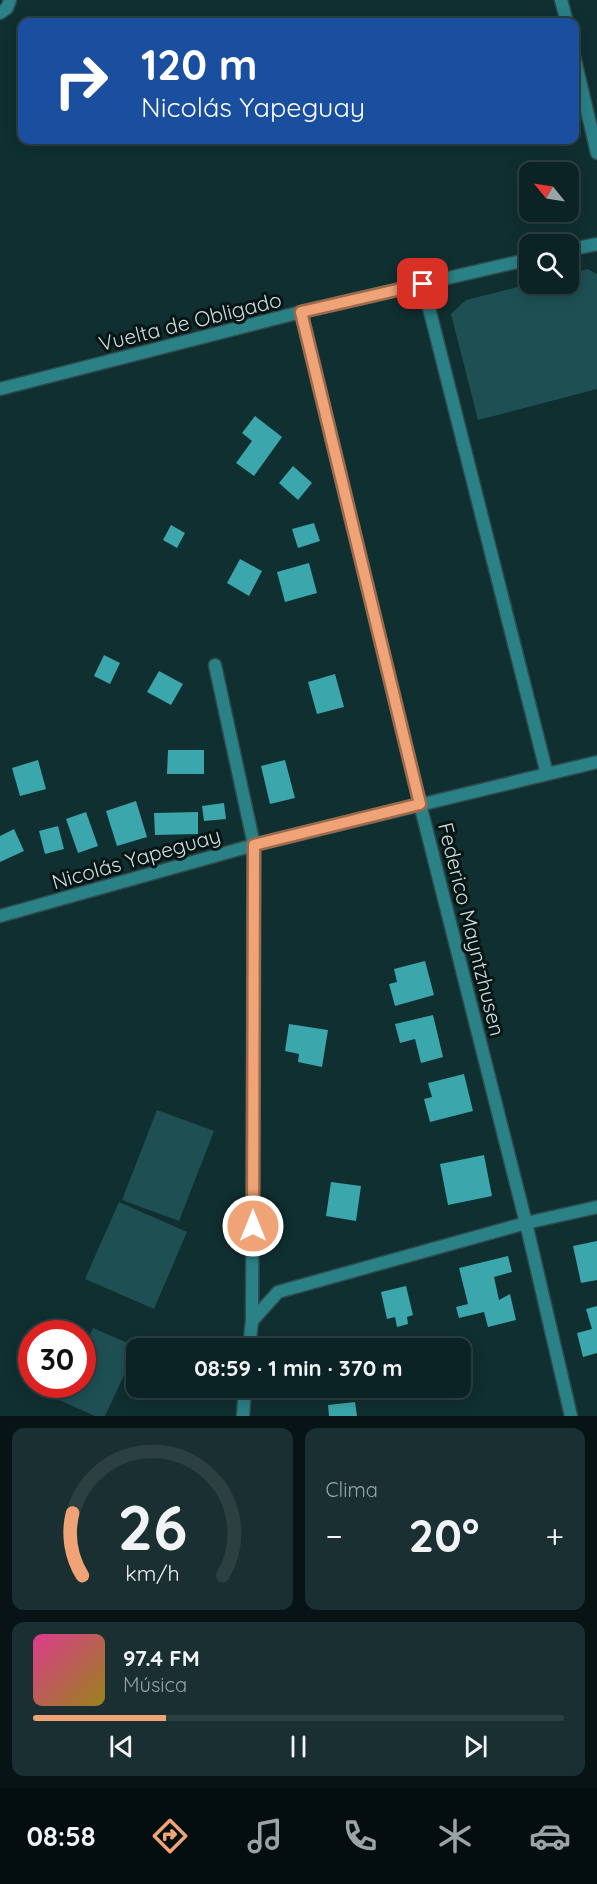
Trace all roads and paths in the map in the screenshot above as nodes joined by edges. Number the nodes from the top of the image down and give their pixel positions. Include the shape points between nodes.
1 (10, 0) edge
2 (561, 0) edge
3 (0, 13) edge
4 (566, 18) edge
5 (579, 77) edge
6 (597, 153) edge
7 (597, 244) edge
8 (579, 248) edge
9 (519, 262) edge
10 (423, 284) junction
11 (301, 312) junction
12 (0, 389) edge
13 (215, 665) dead end
14 (597, 762) edge
15 (547, 774) junction
16 (420, 804) junction
17 (254, 845) junction
18 (0, 916) edge
19 (597, 1207) edge
20 (526, 1223) junction
21 (252, 1321) junction
22 (250, 1338) edge
23 (245, 1398) edge
24 (243, 1416) edge
25 (571, 1416) edge

1 - 3 street
2 - 4 street
5 - 6 street
7 - 8 street
9 - 10 street, Vuelta de Obligado
10 - 11 street, Vuelta de Obligado
10 - 15 street
11 - 12 street, Vuelta de Obligado
11 - 16 street, Federico Mayntzhusen
13 - 17 street
14 - 15 street, Nicolás Yapeguay
15 - 16 street, Nicolás Yapeguay
16 - 17 street, Nicolás Yapeguay
16 - 20 street, Federico Mayntzhusen
17 - 18 street, Nicolás Yapeguay
17 - 21 street
19 - 20 street
20 - 21 street via 278,1292
20 - 25 street, Federico Mayntzhusen
21 - 22 street
23 - 24 street

